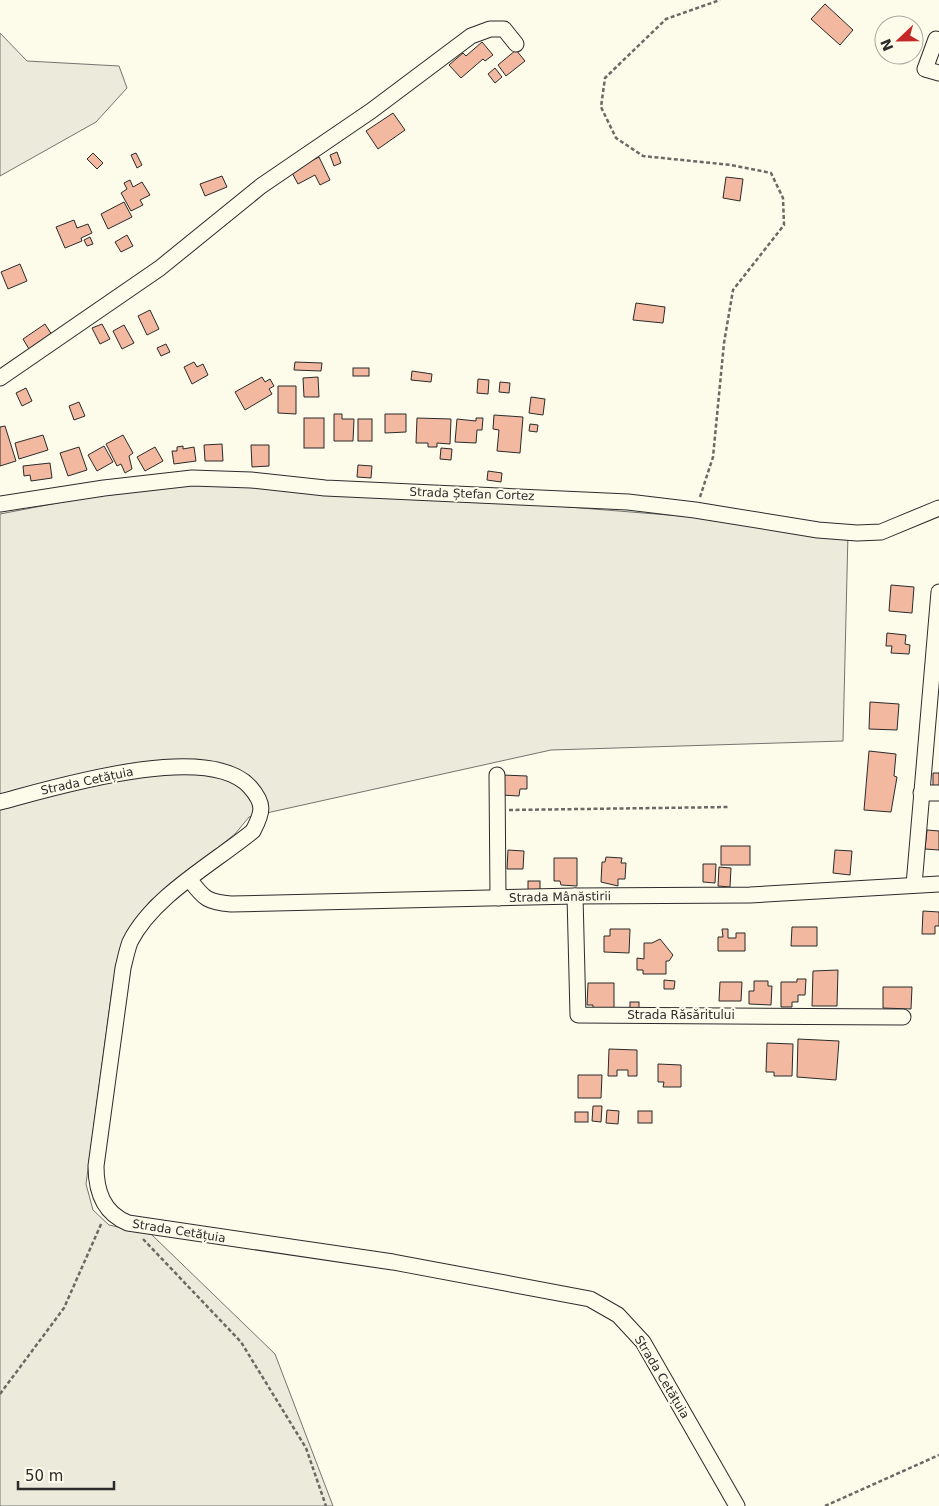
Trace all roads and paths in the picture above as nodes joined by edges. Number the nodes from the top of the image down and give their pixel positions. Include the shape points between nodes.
1 (720, 0) edge
2 (936, 39) dead end
3 (516, 44) dead end
4 (939, 73) edge
5 (0, 378) edge
6 (0, 504) edge
7 (939, 508) edge
8 (695, 510) junction
9 (939, 592) edge
10 (937, 642) edge
11 (497, 775) dead end
12 (921, 792) junction
13 (939, 793) edge
14 (0, 802) edge
15 (730, 807) dead end
16 (498, 810) junction
17 (190, 880) junction
18 (939, 884) edge
19 (914, 885) junction
20 (575, 896) junction
21 (498, 898) junction
22 (903, 1017) dead end
23 (107, 1209) junction
24 (128, 1223) junction
25 (0, 1394) edge
26 (939, 1455) edge
27 (326, 1506) edge
28 (737, 1506) edge
29 (825, 1506) edge

1 - 8 path via 666,19 605,78 601,107 616,138 643,156 731,165 771,173 783,198 784,225 733,290 724,343 713,457
2 - 4 street via 925,68
3 - 5 street via 504,29 490,29 471,36 371,111 261,186 160,268
6 - 8 street, Strada Ștefan Cortez via 192,478 326,488 628,502
7 - 8 street, Strada Ștefan Cortez via 895,527 870,533 818,530
9 - 10 street
10 - 12 street
11 - 16 street
12 - 13 street
12 - 19 street
14 - 17 street, Strada Cetățuia via 129,771 200,768 246,783 259,798 261,815 253,831
15 - 16 path
16 - 21 street
17 - 21 street, Strada Mânăstirii via 201,895 212,902 231,904
17 - 23 street, Strada Cetățuia via 150,913 130,943 123,968 96,1166 99,1194
18 - 19 street, Strada Mânăstirii
19 - 20 street, Strada Mânăstirii via 750,895
20 - 21 street, Strada Mânăstirii
20 - 22 street, Strada Răsăritului via 578,1015
23 - 24 street, Strada Cetățuia
23 - 25 path via 64,1308
24 - 27 path via 241,1342 306,1448
24 - 28 street, Strada Cetățuia via 393,1262 590,1299 618,1315 642,1342
26 - 29 path

